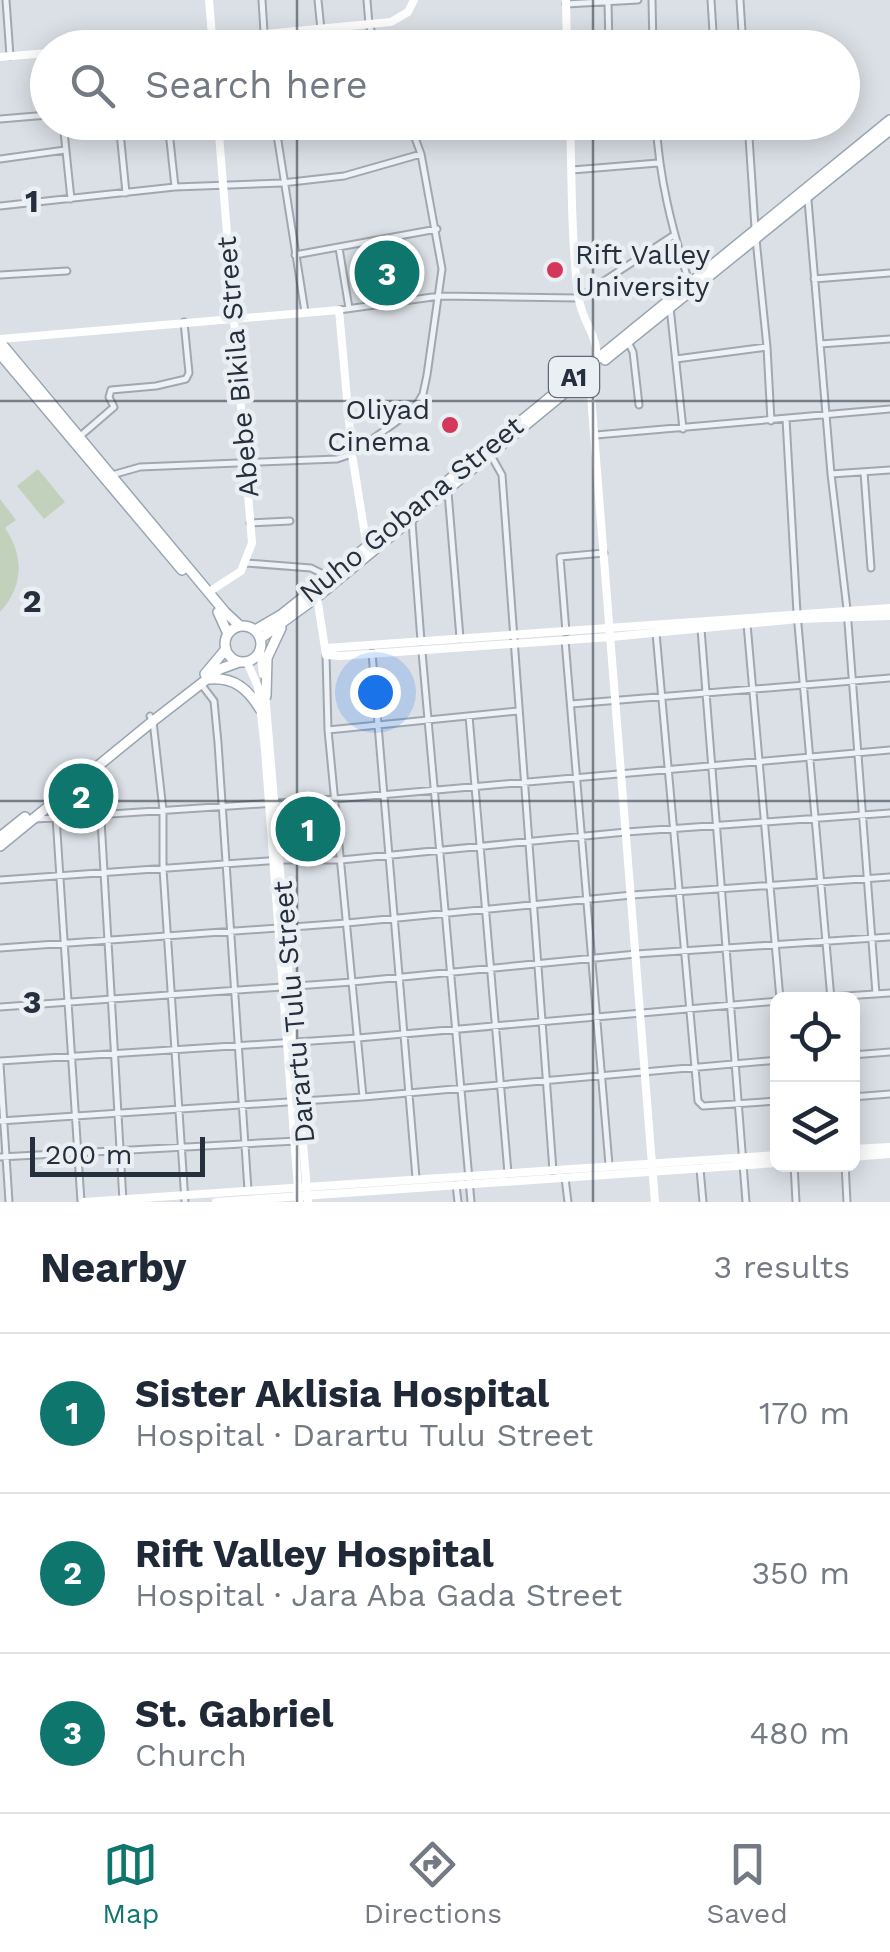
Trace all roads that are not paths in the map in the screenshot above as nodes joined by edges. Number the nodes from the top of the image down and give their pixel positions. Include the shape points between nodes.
1 (6, 0) edge
2 (209, 0) edge
3 (262, 0) edge
4 (318, 0) edge
5 (367, 0) edge
6 (414, 0) edge
7 (638, 0) edge
8 (652, 0) edge
9 (711, 0) edge
10 (740, 0) edge
11 (566, 2) edge
12 (608, 2) edge
13 (369, 25) junction
14 (211, 30) edge
15 (264, 30) edge
16 (321, 30) joint
17 (371, 30) edge
18 (567, 30) edge
19 (609, 30) edge
20 (653, 30) edge
21 (713, 30) edge
22 (742, 30) edge
23 (30, 55) edge
24 (5, 57) edge
25 (30, 116) edge
26 (0, 119) edge
27 (890, 120) edge
28 (890, 130) edge
29 (65, 140) edge
30 (122, 140) edge
31 (170, 140) edge
32 (219, 140) edge
33 (276, 140) edge
34 (416, 140) edge
35 (571, 140) edge
36 (657, 140) edge
37 (749, 140) edge
38 (66, 150) junction
39 (421, 154) junction
40 (0, 159) edge
41 (658, 162) junction
42 (572, 170) junction
43 (282, 183) junction
44 (222, 185) junction
45 (174, 188) junction
46 (126, 192) junction
47 (807, 197) junction
48 (71, 199) junction
49 (0, 206) edge
50 (437, 229) junction
51 (674, 234) junction
52 (756, 234) junction
53 (338, 248) junction
54 (295, 256) junction
55 (67, 271) dead end
56 (890, 274) edge
57 (0, 275) edge
58 (814, 279) junction
59 (688, 282) junction
60 (440, 296) junction
61 (578, 298) junction
62 (669, 303) junction
63 (350, 308) junction
64 (339, 310) junction
65 (305, 312) junction
66 (232, 318) junction
67 (184, 322) junction
68 (890, 338) edge
69 (0, 340) edge
70 (628, 342) junction
71 (820, 344) junction
72 (768, 347) junction
73 (0, 354) edge
74 (676, 359) junction
75 (597, 363) junction
76 (639, 405) dead end
77 (890, 409) edge
78 (826, 415) junction
79 (786, 419) junction
80 (770, 421) junction
81 (683, 428) junction
82 (596, 435) junction
83 (77, 439) junction
84 (488, 451) junction
85 (352, 454) junction
86 (244, 462) junction
87 (890, 470) edge
88 (864, 472) junction
89 (831, 474) junction
90 (109, 477) junction
91 (447, 489) junction
92 (412, 519) junction
93 (290, 521) dead end
94 (250, 522) junction
95 (371, 548) junction
96 (604, 554) junction
97 (246, 564) junction
98 (872, 568) dead end
99 (331, 579) junction
100 (203, 589) junction
101 (317, 597) junction
102 (890, 608) edge
103 (222, 613) junction
104 (848, 613) junction
105 (798, 616) junction
106 (890, 616) edge
107 (280, 620) junction
108 (747, 624) junction
109 (240, 626) junction
110 (701, 629) junction
111 (610, 633) junction
112 (656, 633) junction
113 (228, 634) junction
114 (258, 634) junction
115 (566, 636) junction
116 (460, 638) junction
117 (512, 639) junction
118 (422, 645) junction
119 (226, 649) junction
120 (260, 650) junction
121 (326, 651) junction
122 (372, 653) junction
123 (243, 662) junction
124 (213, 667) junction
125 (890, 678) edge
126 (853, 681) junction
127 (204, 682) junction
128 (804, 685) junction
129 (753, 689) junction
130 (706, 693) junction
131 (266, 696) junction
132 (663, 696) junction
133 (616, 700) junction
134 (571, 704) junction
135 (260, 708) junction
136 (518, 711) junction
137 (469, 716) junction
138 (151, 718) junction
139 (428, 719) junction
140 (378, 724) junction
141 (328, 730) junction
142 (890, 750) edge
143 (858, 752) junction
144 (810, 756) junction
145 (759, 760) junction
146 (712, 764) junction
147 (98, 765) junction
148 (669, 768) junction
149 (622, 771) junction
150 (577, 775) junction
151 (523, 780) junction
152 (475, 784) junction
153 (434, 788) junction
154 (384, 792) junction
155 (335, 799) junction
156 (54, 800) junction
157 (272, 802) junction
158 (222, 806) junction
159 (163, 810) junction
160 (890, 813) edge
161 (100, 814) junction
162 (862, 815) junction
163 (56, 818) junction
164 (816, 818) junction
165 (31, 819) junction
166 (765, 822) junction
167 (717, 826) junction
168 (674, 828) junction
169 (626, 832) junction
170 (582, 836) junction
171 (528, 841) junction
172 (0, 842) edge
173 (480, 845) junction
174 (439, 848) junction
175 (389, 853) junction
176 (341, 860) junction
177 (277, 861) junction
178 (226, 864) junction
179 (163, 869) junction
180 (104, 873) junction
181 (60, 876) junction
182 (890, 877) edge
183 (867, 879) junction
184 (0, 880) edge
185 (821, 882) junction
186 (770, 886) junction
187 (722, 889) junction
188 (680, 892) junction
189 (632, 895) junction
190 (587, 899) junction
191 (532, 904) junction
192 (486, 908) junction
193 (444, 912) junction
194 (394, 916) junction
195 (347, 922) junction
196 (282, 926) junction
197 (230, 930) junction
198 (167, 935) junction
199 (890, 937) edge
200 (871, 939) junction
201 (108, 940) junction
202 (826, 942) junction
203 (64, 943) junction
204 (776, 946) junction
205 (0, 948) edge
206 (727, 949) junction
207 (685, 952) junction
208 (636, 954) junction
209 (592, 958) junction
210 (537, 963) junction
211 (490, 967) junction
212 (449, 971) junction
213 (399, 976) junction
214 (352, 982) junction
215 (287, 987) junction
216 (234, 991) junction
217 (779, 992) edge
218 (830, 992) edge
219 (890, 993) edge
220 (876, 994) junction
221 (171, 995) junction
222 (860, 995) edge
223 (112, 1000) junction
224 (770, 1001) edge
225 (68, 1002) junction
226 (731, 1005) junction
227 (0, 1007) edge
228 (690, 1008) junction
229 (641, 1011) junction
230 (597, 1015) junction
231 (541, 1020) junction
232 (495, 1024) junction
233 (454, 1027) junction
234 (404, 1032) junction
235 (358, 1038) junction
236 (291, 1043) junction
237 (238, 1046) junction
238 (175, 1050) junction
239 (890, 1052) edge
240 (116, 1054) junction
241 (860, 1054) edge
242 (72, 1057) junction
243 (770, 1061) edge
244 (0, 1062) edge
245 (736, 1064) junction
246 (695, 1066) junction
247 (646, 1070) junction
248 (602, 1074) junction
249 (546, 1079) junction
250 (500, 1083) junction
251 (459, 1086) junction
252 (408, 1091) junction
253 (890, 1094) edge
254 (860, 1096) edge
255 (363, 1097) junction
256 (296, 1101) junction
257 (770, 1102) edge
258 (242, 1104) junction
259 (739, 1104) junction
260 (178, 1108) junction
261 (120, 1112) junction
262 (75, 1116) junction
263 (2, 1121) edge
264 (299, 1140) junction
265 (244, 1143) junction
266 (181, 1146) junction
267 (890, 1146) edge
268 (860, 1148) edge
269 (122, 1149) junction
270 (78, 1151) junction
271 (890, 1154) edge
272 (3, 1156) edge
273 (770, 1156) edge
274 (860, 1156) edge
275 (744, 1162) junction
276 (770, 1163) edge
277 (609, 1166) junction
278 (654, 1168) junction
279 (700, 1169) junction
280 (794, 1172) edge
281 (844, 1172) edge
282 (508, 1174) junction
283 (553, 1174) junction
284 (565, 1178) junction
285 (416, 1179) junction
286 (468, 1180) junction
287 (456, 1185) junction
288 (303, 1194) edge
289 (248, 1197) edge
290 (185, 1198) edge
291 (123, 1201) edge
292 (9, 1202) edge
293 (82, 1202) edge
294 (216, 1202) edge
295 (458, 1202) edge
296 (471, 1202) edge
297 (568, 1202) edge
298 (655, 1202) edge
299 (702, 1202) edge
300 (746, 1202) edge
301 (796, 1202) edge
302 (846, 1202) edge

1 - 24 street
2 - 14 street
3 - 15 street
4 - 16 street
5 - 13 street
6 - 13 street via 401,19
7 - 12 street
8 - 20 street
9 - 21 street
10 - 22 street
11 - 12 street
11 - 18 street
12 - 19 street
13 - 16 street
13 - 17 street
23 - 24 street
25 - 26 street
27 - 52 main road, Nuho Gobana Street / A1
28 - 47 main road, Nuho Gobana Street / A1
29 - 38 street
30 - 46 street
31 - 45 street
32 - 44 street, Abebe Bikila Street
33 - 43 street
34 - 39 street
35 - 42 street
36 - 41 street
37 - 52 street
38 - 40 street
38 - 48 street
39 - 43 street via 344,176
39 - 50 street
41 - 42 street
41 - 51 street
42 - 61 street
43 - 44 street
43 - 54 street
44 - 45 street
44 - 66 street, Abebe Bikila Street
45 - 46 street
46 - 48 street
47 - 52 main road, Nuho Gobana Street / A1
47 - 58 street
48 - 49 street
50 - 53 street
50 - 60 street
51 - 59 street
51 - 61 street
52 - 59 main road, Nuho Gobana Street / A1
52 - 62 main road, Nuho Gobana Street / A1
52 - 72 street
53 - 54 street
53 - 63 street
54 - 65 street
55 - 57 street
56 - 58 street
58 - 71 street
59 - 62 main road, Nuho Gobana Street / A1
60 - 61 street
60 - 63 street
60 - 85 street via 423,394 414,409
61 - 75 street via 596,340
62 - 70 main road, Nuho Gobana Street / A1
62 - 74 street
62 - 75 main road, Nuho Gobana Street / A1
63 - 64 street
64 - 65 street
64 - 85 street
65 - 66 street
66 - 67 street
66 - 86 street, Abebe Bikila Street
67 - 69 street
67 - 83 street via 186,379 111,390 114,408
68 - 71 street
69 - 83 main road
70 - 75 main road, Nuho Gobana Street / A1
70 - 76 street
71 - 78 street
72 - 74 street
72 - 80 street
73 - 83 main road
74 - 81 street
75 - 82 street via 590,383
75 - 84 main road, Nuho Gobana Street / A1
77 - 78 street
78 - 79 street
78 - 89 street
79 - 80 street
79 - 105 street
80 - 81 street
81 - 82 street
82 - 96 street
83 - 90 main road
84 - 91 main road, Nuho Gobana Street / A1
84 - 95 main road, Nuho Gobana Street / A1
84 - 117 street via 502,475
85 - 86 street
85 - 95 street
86 - 90 street via 140,468
86 - 94 street, Abebe Bikila Street
87 - 88 street
88 - 89 street
88 - 98 street
89 - 104 street
90 - 100 main road
91 - 92 main road, Nuho Gobana Street / A1
91 - 116 street
92 - 95 main road, Nuho Gobana Street / A1
92 - 118 street
93 - 94 street
94 - 97 street, Abebe Bikila Street
95 - 99 main road, Nuho Gobana Street / A1
96 - 111 street
96 - 115 street via 560,557
97 - 99 street via 294,566
97 - 100 street via 228,582
99 - 101 main road, Nuho Gobana Street / A1
99 - 107 main road, Nuho Gobana Street / A1
100 - 103 main road
101 - 107 main road, Nuho Gobana Street / A1
101 - 121 street
102 - 104 street
103 - 107 main road via 252,622
103 - 109 main road
103 - 113 main road
103 - 124 main road
104 - 105 street
104 - 106 street
104 - 126 street
105 - 108 street
105 - 111 street
105 - 128 street
107 - 114 main road, Nuho Gobana Street / A1
107 - 131 main road via 267,658
108 - 110 street
108 - 129 street
109 - 113 main road
109 - 114 main road
110 - 112 street
110 - 130 street
111 - 112 street
111 - 115 street
111 - 133 street
112 - 132 street
113 - 119 main road
114 - 120 main road
115 - 117 street
115 - 134 street
116 - 117 street
116 - 118 street
117 - 118 street
117 - 136 street
118 - 121 street
118 - 122 street
118 - 139 street
119 - 123 main road
119 - 124 main road
120 - 123 main road
120 - 131 street, Darartu Tulu Street
121 - 122 street
121 - 141 street
122 - 140 street
123 - 127 main road
123 - 135 street, Darartu Tulu Street via 258,687
124 - 138 main road
125 - 126 street
126 - 128 street
126 - 143 street
127 - 135 main road via 220,678 241,685
127 - 138 main road
127 - 158 street via 214,701
128 - 129 street
128 - 144 street
129 - 130 street
129 - 145 street
130 - 132 street
130 - 146 street
131 - 157 street, Darartu Tulu Street
132 - 133 street
132 - 148 street
133 - 134 street
133 - 149 street
134 - 150 street
135 - 157 street, Darartu Tulu Street
136 - 137 street
136 - 151 street
137 - 139 street
137 - 152 street
138 - 147 main road
138 - 159 street
138 - 172 main road
139 - 140 street
139 - 153 street
140 - 141 street
140 - 154 street
141 - 155 street
142 - 143 street
143 - 144 street
143 - 162 street
144 - 145 street
144 - 164 street
145 - 146 street
145 - 166 street
146 - 148 street
146 - 167 street
147 - 156 main road
147 - 161 street
148 - 149 street
148 - 168 street
149 - 150 street
149 - 169 street
150 - 151 street
150 - 170 street
151 - 152 street
151 - 171 street
152 - 153 street
152 - 173 street
153 - 154 street
153 - 174 street
154 - 155 street
154 - 175 street
155 - 157 street
155 - 176 street
156 - 163 street
156 - 165 main road
157 - 158 street
157 - 177 street, Darartu Tulu Street
158 - 159 street
158 - 178 street
159 - 161 street
159 - 179 street
160 - 162 street
161 - 163 street
161 - 180 street
162 - 164 street
162 - 183 street
163 - 165 street
163 - 181 street
164 - 166 street
164 - 185 street
165 - 172 main road
166 - 167 street
166 - 186 street
167 - 168 street
167 - 187 street
168 - 169 street
168 - 188 street
169 - 170 street
169 - 189 street
170 - 171 street
170 - 190 street
171 - 173 street
171 - 191 street
173 - 174 street
173 - 192 street
174 - 175 street
174 - 193 street
175 - 176 street
175 - 194 street
176 - 177 street
176 - 195 street
177 - 178 street
177 - 196 street, Darartu Tulu Street
178 - 179 street
178 - 197 street
179 - 180 street
179 - 198 street
180 - 181 street
180 - 201 street
181 - 184 street
181 - 203 street
182 - 183 street
183 - 185 street
183 - 200 street
185 - 186 street
185 - 202 street
186 - 187 street
186 - 204 street
187 - 188 street
187 - 206 street
188 - 189 street
188 - 207 street
189 - 190 street
189 - 208 street
190 - 191 street
190 - 209 street
191 - 192 street
191 - 210 street
192 - 193 street
192 - 211 street
193 - 194 street
193 - 212 street
194 - 195 street
194 - 213 street
195 - 196 street
195 - 214 street
196 - 197 street
196 - 215 street, Darartu Tulu Street
197 - 198 street
197 - 216 street
198 - 201 street
198 - 221 street
199 - 200 street
200 - 202 street
200 - 220 street
201 - 203 street
201 - 223 street
202 - 204 street
202 - 218 street
203 - 205 street
203 - 225 street
204 - 206 street
204 - 217 street
206 - 207 street
206 - 226 street
207 - 208 street
207 - 228 street
208 - 209 street
208 - 229 street
209 - 210 street
209 - 230 street
210 - 211 street
210 - 231 street
211 - 212 street
211 - 232 street
212 - 213 street
212 - 233 street
213 - 214 street
213 - 234 street
214 - 215 street
214 - 235 street
215 - 216 street
215 - 236 street, Darartu Tulu Street
216 - 221 street
216 - 237 street
219 - 220 street
220 - 222 street
221 - 223 street
221 - 238 street
223 - 225 street
223 - 240 street
224 - 226 street
225 - 227 street
225 - 242 street
226 - 228 street
226 - 245 street
228 - 229 street
228 - 246 street
229 - 230 street
229 - 247 street
230 - 231 street
230 - 248 street
231 - 232 street
231 - 249 street
232 - 233 street
232 - 250 street
233 - 234 street
233 - 251 street
234 - 235 street
234 - 252 street
235 - 236 street
235 - 255 street
236 - 237 street
236 - 256 street, Darartu Tulu Street
237 - 238 street
237 - 258 street
238 - 240 street
238 - 260 street
239 - 241 street
240 - 242 street
240 - 261 street
242 - 244 street
242 - 262 street
243 - 245 street
244 - 263 street
245 - 246 street
245 - 259 street
246 - 247 street
246 - 259 street via 700,1104
247 - 248 street
247 - 278 street
248 - 249 street
248 - 277 street
249 - 250 street
249 - 283 street
250 - 251 street
250 - 282 street
251 - 252 street
251 - 286 street
252 - 255 street
252 - 285 street
253 - 254 street
255 - 256 street
256 - 258 street
256 - 264 street, Darartu Tulu Street
257 - 259 street
258 - 260 street
258 - 265 street
259 - 275 street
260 - 261 street
260 - 266 street
261 - 262 street
261 - 269 street
262 - 263 street
262 - 270 street
263 - 272 street
264 - 265 street
264 - 288 street, Darartu Tulu Street
265 - 266 street
265 - 289 street
266 - 269 street
266 - 290 street
267 - 268 street
269 - 270 street
269 - 291 street
270 - 272 street
270 - 293 street
271 - 274 street
272 - 292 street
273 - 275 street
275 - 276 street
275 - 278 street
275 - 279 street
275 - 300 street
277 - 278 street
277 - 283 street
278 - 279 street
278 - 284 street
278 - 298 street
279 - 299 street
280 - 301 street
281 - 302 street
282 - 283 street
282 - 286 street
283 - 284 street
283 - 286 street
284 - 297 street
285 - 286 street
285 - 288 street
286 - 287 street
286 - 296 street
287 - 288 street
287 - 295 street
288 - 289 street
289 - 290 street
289 - 294 street
290 - 291 street
291 - 293 street

